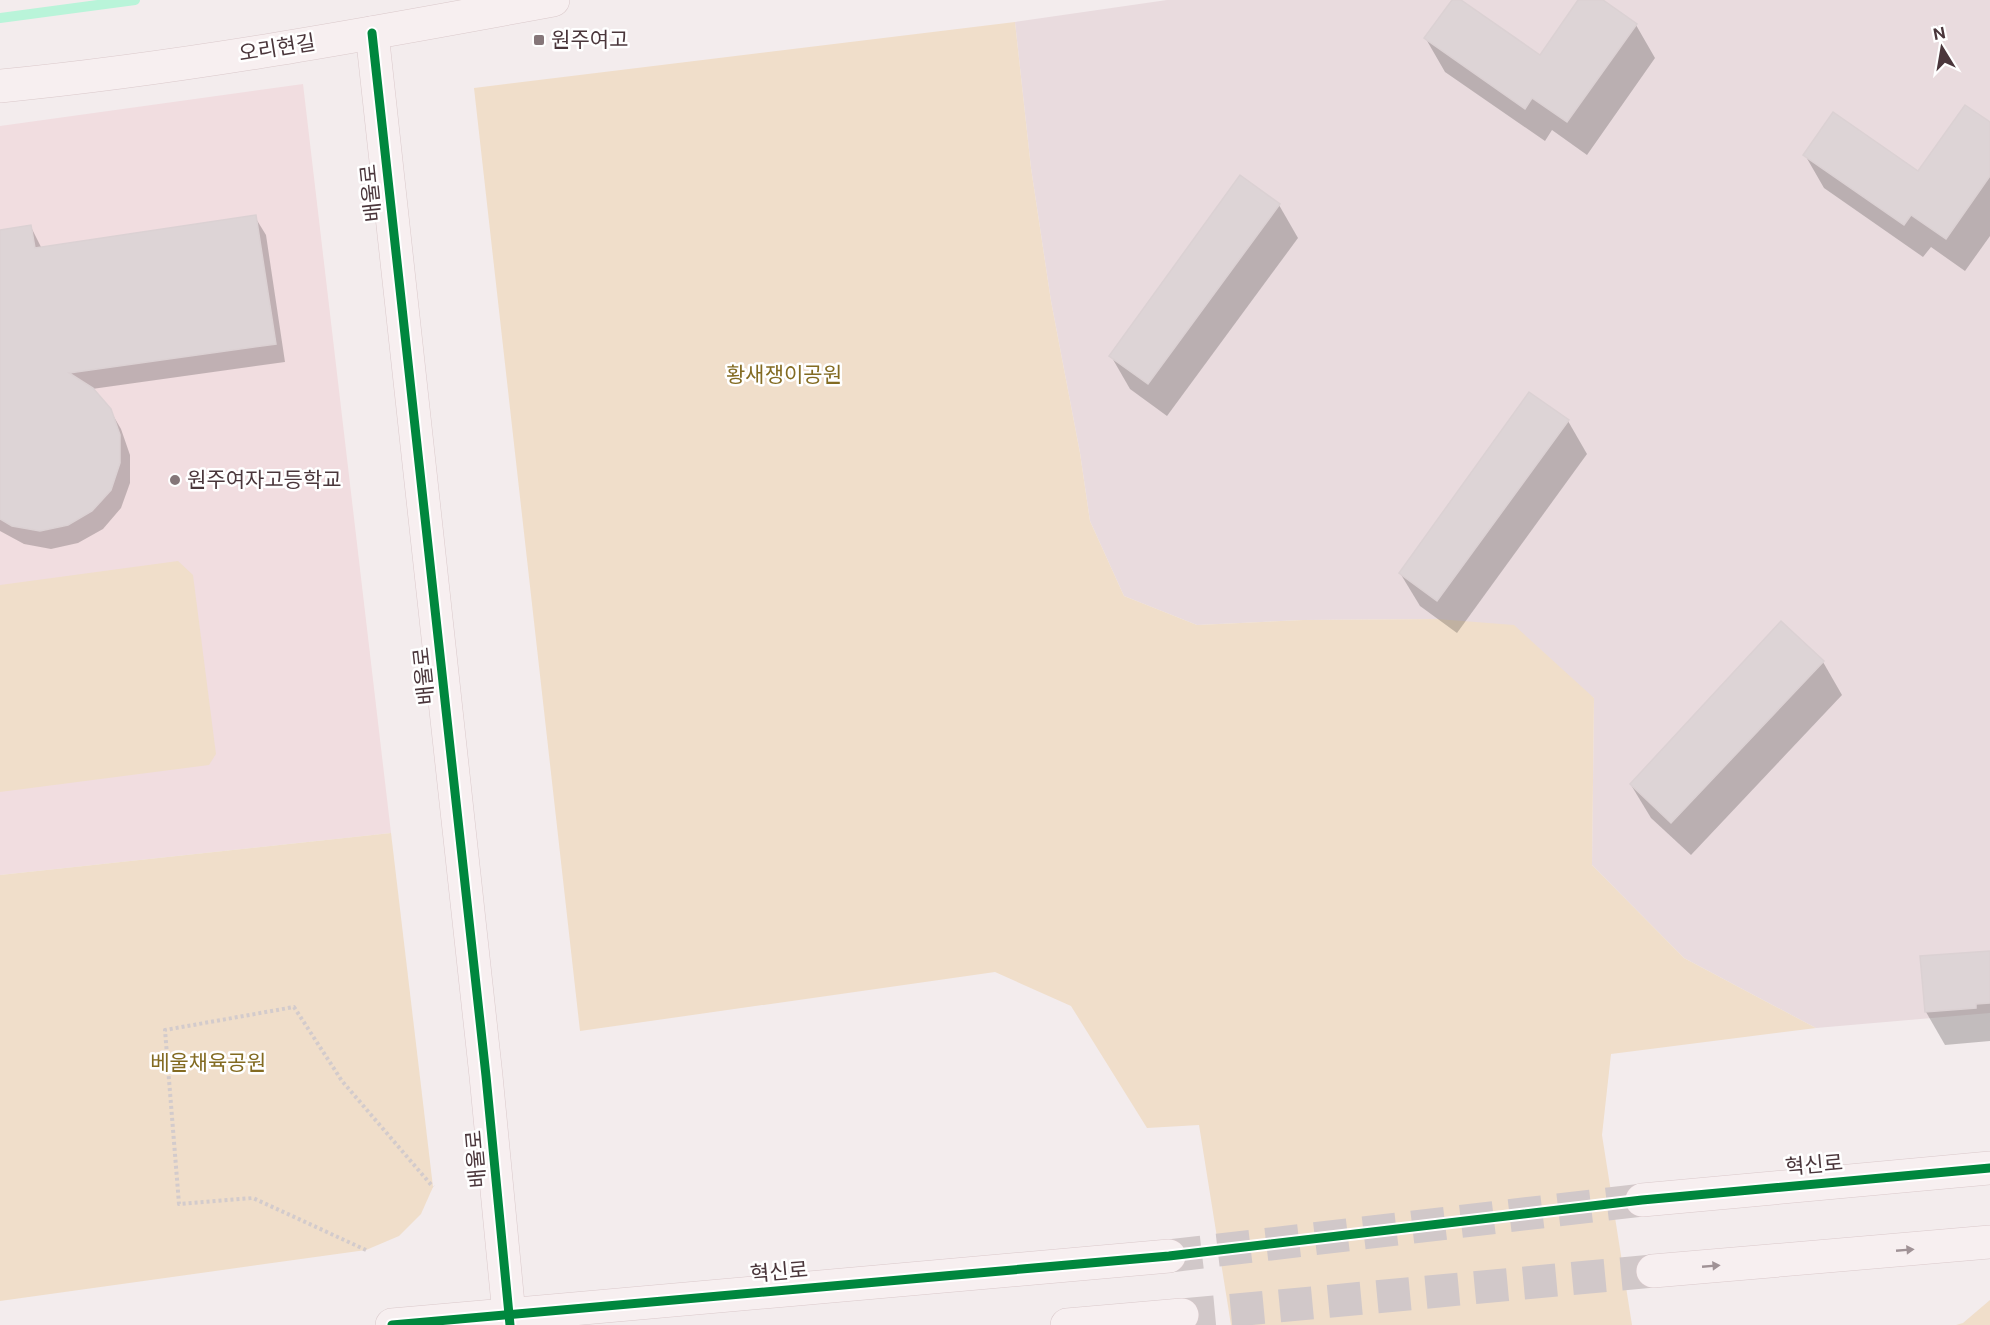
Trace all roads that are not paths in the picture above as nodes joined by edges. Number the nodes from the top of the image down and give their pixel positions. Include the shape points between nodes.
1 (553, 0) edge
2 (372, 33) junction
3 (0, 86) edge
4 (1990, 1168) edge
5 (1642, 1200) tunnel mouth
6 (1990, 1242) edge
7 (1169, 1256) tunnel mouth
8 (1653, 1271) tunnel mouth
9 (1182, 1315) tunnel mouth
10 (509, 1320) edge
11 (392, 1325) edge
12 (1067, 1325) edge

1 - 2 street, 오리현길
2 - 3 street, 오리현길 via 87,77
2 - 10 street, 배울로
4 - 5 street, 혁신로
8 -> 6 street
7 - 10 street, 혁신로
9 - 12 street
10 - 11 street, 혁신로

